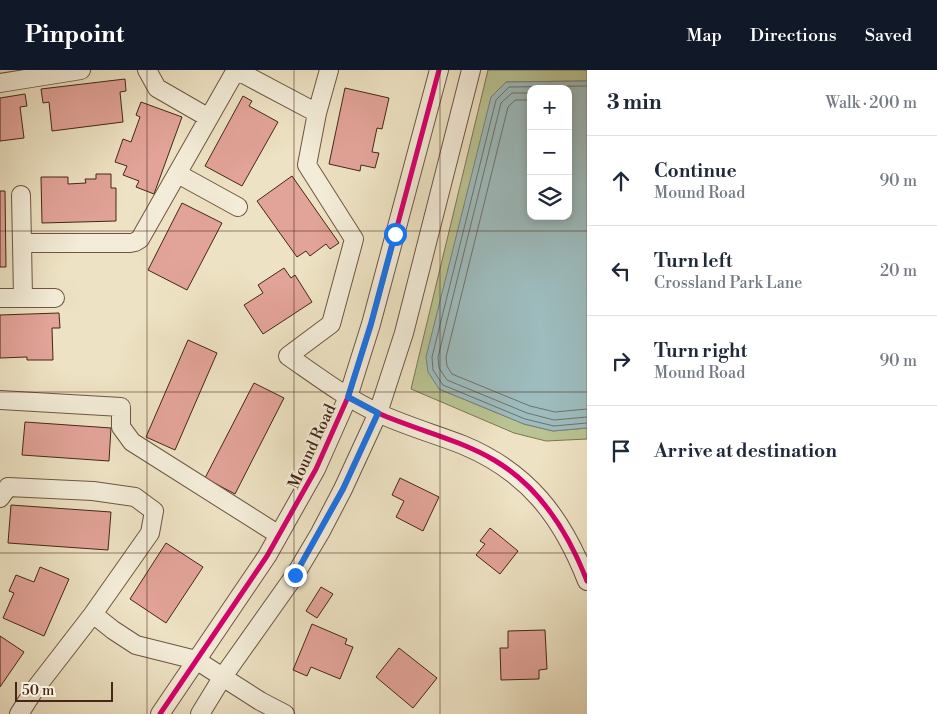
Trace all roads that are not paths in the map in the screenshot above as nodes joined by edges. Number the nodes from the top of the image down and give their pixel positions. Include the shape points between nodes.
1 (81, 70) edge
2 (148, 70) edge
3 (236, 70) edge
4 (328, 70) edge
5 (438, 70) edge
6 (471, 70) edge
7 (0, 83) edge
8 (317, 113) junction
9 (209, 118) junction
10 (178, 174) junction
11 (21, 195) dead end
12 (238, 207) dead end
13 (22, 243) junction
14 (0, 298) edge
15 (23, 298) junction
16 (56, 298) dead end
17 (348, 397) junction
18 (0, 400) edge
19 (378, 413) junction
20 (0, 498) edge
21 (279, 536) junction
22 (587, 581) edge
23 (93, 614) junction
24 (196, 660) junction
25 (222, 678) junction
26 (19, 714) edge
27 (160, 714) edge
28 (200, 714) edge
29 (285, 714) edge

1 - 7 street
2 - 9 street via 157,88
3 - 8 street
3 - 9 street
4 - 8 street
5 - 17 street, Mound Road via 371,324
6 - 19 street via 404,332
8 - 17 street via 307,165 354,239 331,324 288,356
9 - 10 street
10 - 12 street
10 - 13 street via 144,235 135,242
11 - 13 street
13 - 15 street
14 - 15 street
15 - 16 street
17 - 19 street
17 - 21 street, Mound Road via 316,469
18 - 21 street via 121,407 122,427 132,442
19 - 22 street via 495,460 529,486 555,517 575,550
19 - 25 street via 320,533 295,575
20 - 23 street via 8,487 93,491 135,498 154,511 150,534
21 - 24 street, Mound Road
23 - 24 street via 136,645
23 - 26 street
24 - 25 street
24 - 27 street, Mound Road
25 - 28 street
25 - 29 street

